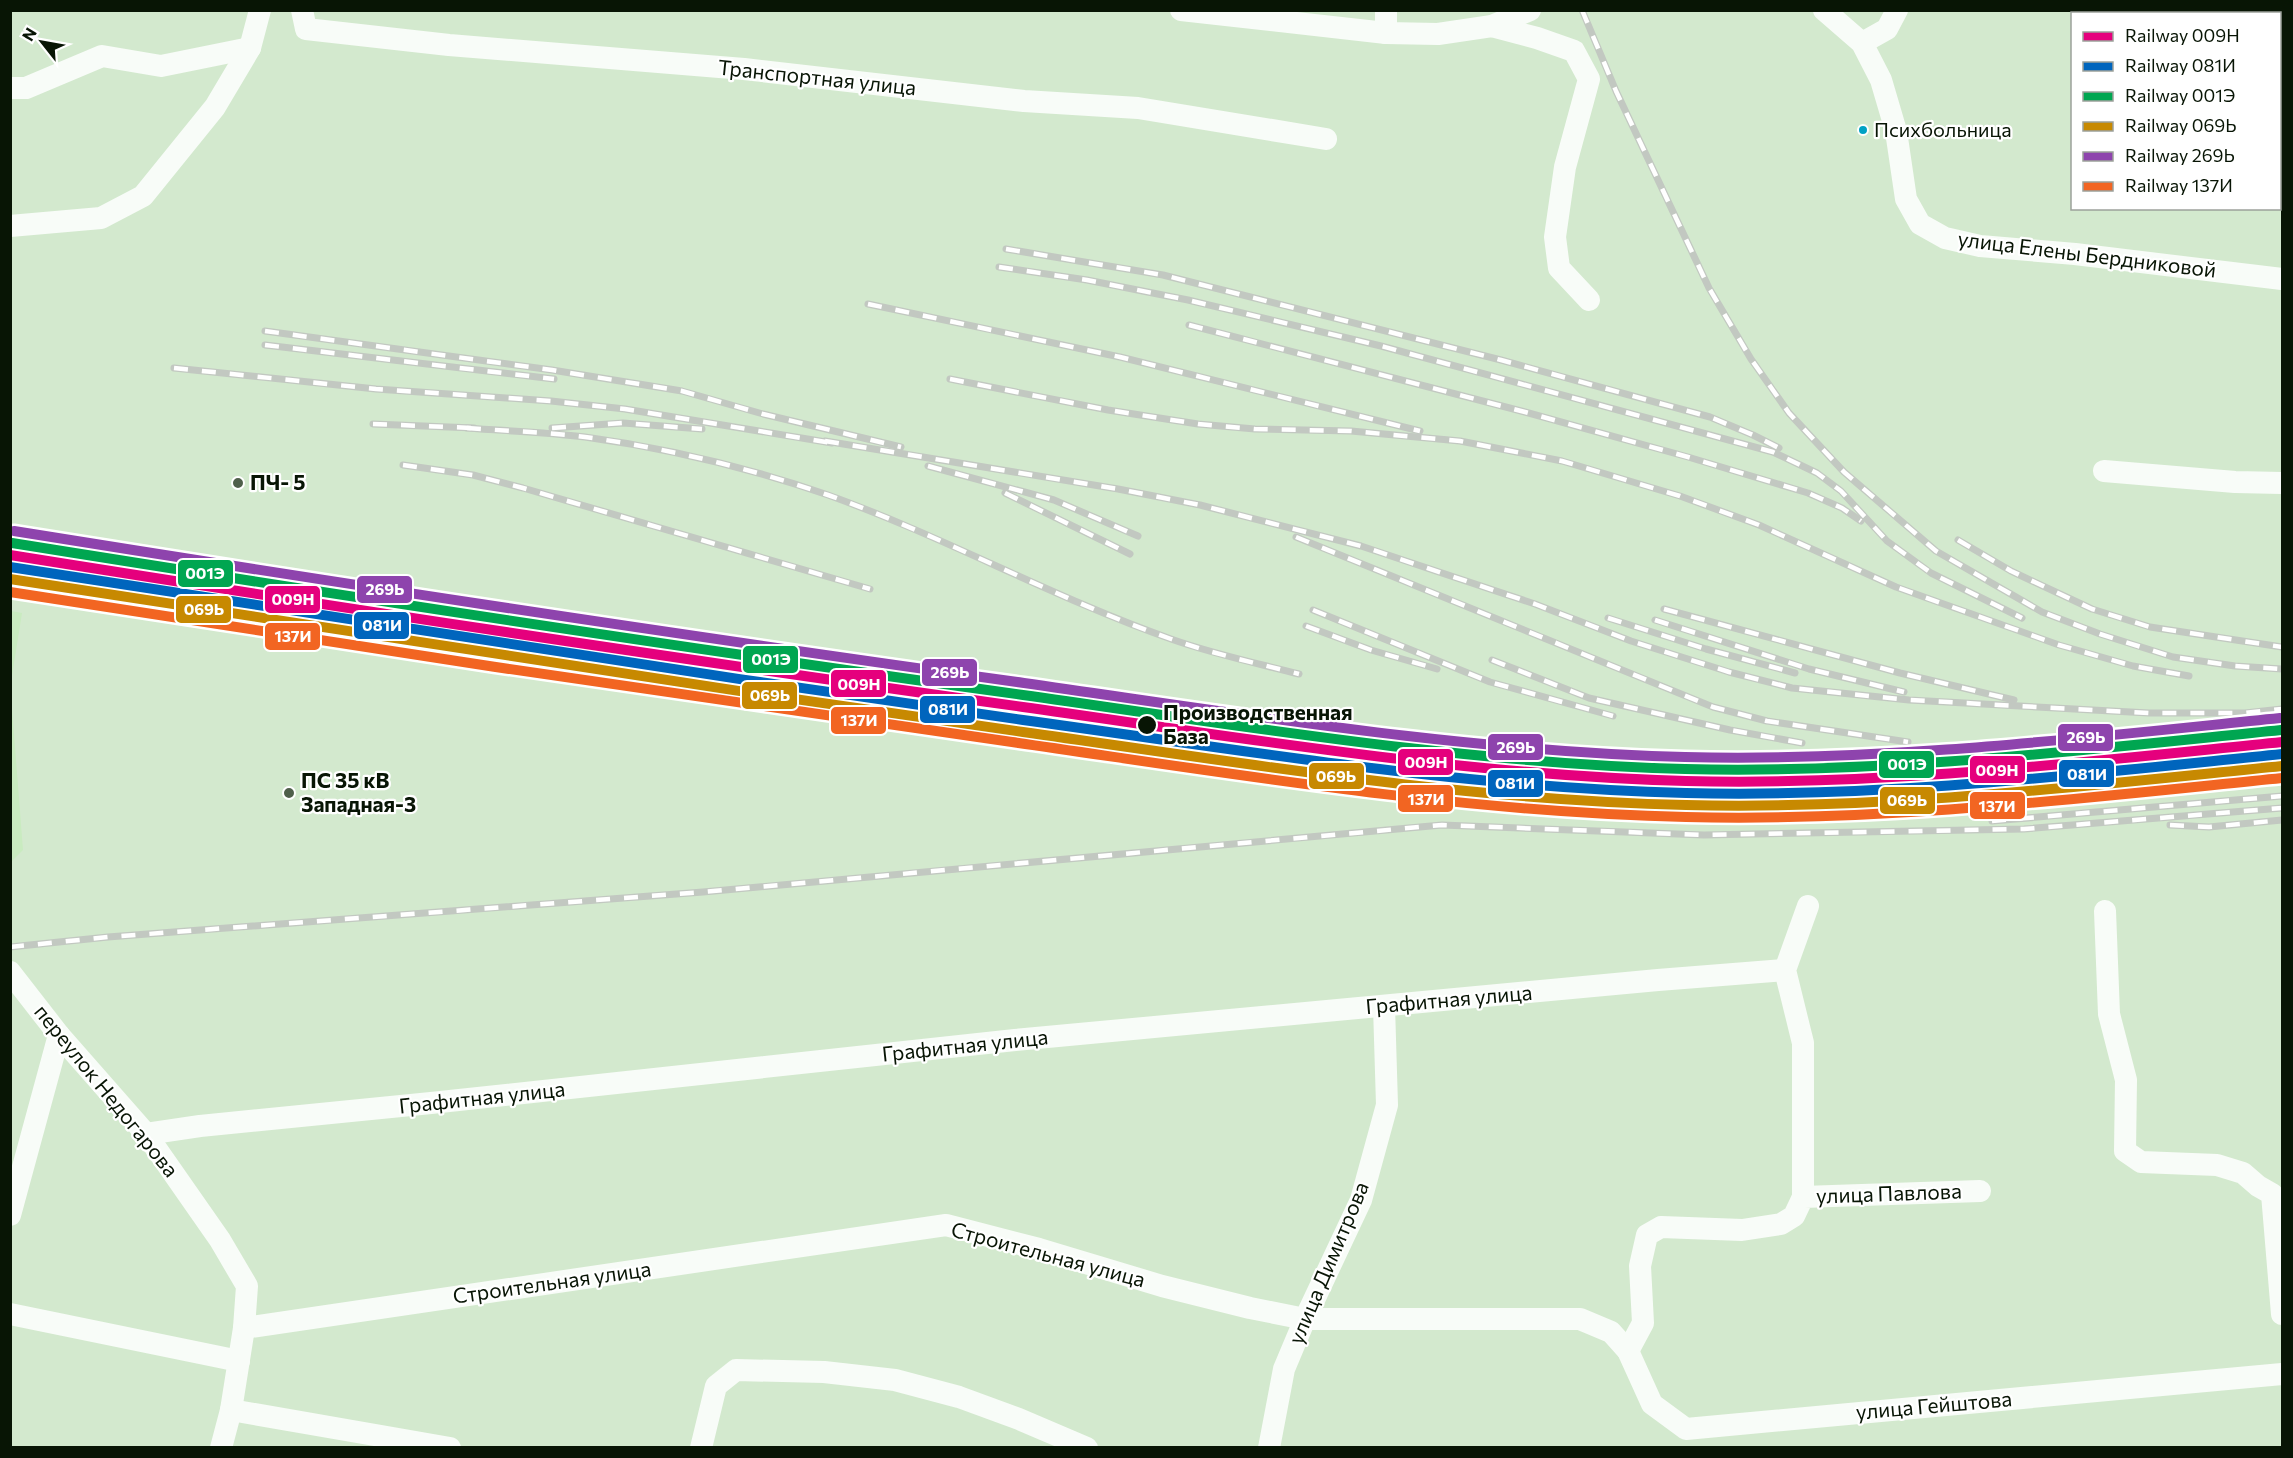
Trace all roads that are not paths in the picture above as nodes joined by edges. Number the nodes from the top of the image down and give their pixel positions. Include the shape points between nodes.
1 (260, 10) edge
2 (1181, 10) edge
3 (1386, 10) edge
4 (1530, 10) edge
5 (1824, 10) edge
6 (1897, 10) edge
7 (304, 20) edge
8 (1492, 26) junction
9 (1386, 33) junction
10 (1862, 43) junction
11 (250, 48) junction
12 (10, 88) edge
13 (1326, 139) dead end
14 (10, 226) edge
15 (2283, 279) edge
16 (1589, 300) dead end
17 (2104, 471) dead end
18 (2283, 483) edge
19 (1808, 906) dead end
20 (2105, 911) dead end
21 (1785, 970) junction
22 (10, 972) edge
23 (1384, 1006) junction
24 (59, 1035) junction
25 (146, 1134) junction
26 (1980, 1191) dead end
27 (1803, 1197) junction
28 (10, 1215) edge
29 (10, 1314) edge
30 (2283, 1314) edge
31 (1305, 1319) junction
32 (244, 1328) junction
33 (1628, 1351) junction
34 (239, 1361) junction
35 (2283, 1374) edge
36 (231, 1410) junction
37 (1686, 1438) edge
38 (221, 1448) edge
39 (450, 1448) edge
40 (701, 1448) edge
41 (1087, 1448) edge
42 (1269, 1448) edge

1 - 11 street
2 - 9 street
3 - 9 street
4 - 8 street
5 - 10 street, улица Елены Бердниковой
6 - 10 street via 1887,29
7 - 13 street, Транспортная улица via 449,45 744,69 1024,101 1138,108
8 - 9 street via 1438,34
8 - 16 street via 1574,51 1588,79 1565,167 1555,237 1558,268
10 - 15 street, улица Елены Бердниковой via 1881,80 1896,131 1906,199 1920,224 1945,238 1980,246
11 - 12 street via 161,66 102,56 26,88
11 - 14 street via 215,107 143,196 101,218
17 - 18 street
19 - 21 street
20 - 30 street via 2109,1014 2126,1080 2125,1151 2141,1162 2217,1165 2243,1173 2272,1194
21 - 23 street, Графитная улица
21 - 27 street via 1803,1043
22 - 24 street, переулок Недогарова
23 - 25 street, Графитная улица via 1015,1040
23 - 31 street, улица Димитрова via 1387,1105 1361,1200
24 - 25 street, переулок Недогарова
24 - 28 street
25 - 32 street, переулок Недогарова via 247,1286
26 - 27 street, улица Павлова
27 - 33 street, улица Павлова via 1794,1216 1782,1224 1742,1230 1661,1227 1647,1235 1640,1266 1643,1323
29 - 34 street
31 - 32 street, Строительная улица via 1162,1287 946,1225
31 - 33 street, Строительная улица via 1580,1319 1611,1332
31 - 42 street, улица Димитрова via 1284,1369
32 - 34 street, переулок Недогарова
33 - 37 street, улица Гейштова via 1652,1404
34 - 36 street, переулок Недогарова
35 - 37 street, улица Гейштова
36 - 38 street, переулок Недогарова
36 - 39 street
40 - 41 street via 716,1386 736,1370 824,1372 895,1380 959,1397

